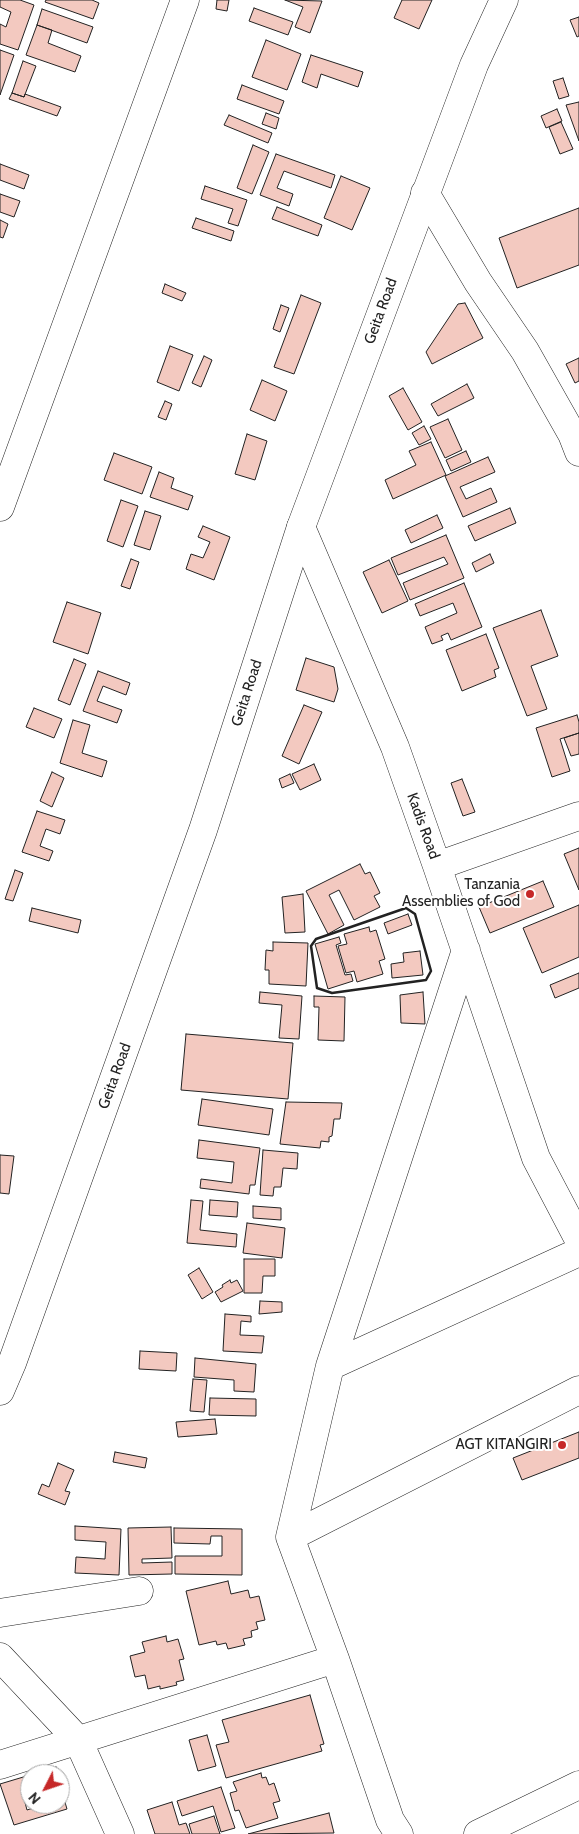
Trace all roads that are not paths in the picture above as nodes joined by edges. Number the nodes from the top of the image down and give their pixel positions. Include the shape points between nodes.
1 (185, 0) edge
2 (504, 0) edge
3 (425, 193) junction
4 (579, 452) edge
5 (0, 507) edge
6 (301, 527) junction
7 (579, 816) edge
8 (438, 866) junction
9 (466, 950) junction
10 (576, 1229) edge
11 (579, 1252) edge
12 (330, 1366) junction
13 (579, 1390) edge
14 (0, 1391) edge
15 (290, 1537) junction
16 (139, 1591) dead end
17 (0, 1613) edge
18 (0, 1657) edge
19 (335, 1659) junction
20 (78, 1740) junction
21 (0, 1765) edge
22 (579, 1785) edge
23 (120, 1834) edge
24 (399, 1834) edge
25 (478, 1834) edge

1 - 5 street
2 - 3 street, Geita Road via 474,65
3 - 4 street via 478,282 525,351
3 - 6 street, Geita Road
6 - 8 street, Kadis Road via 395,747
6 - 14 street, Geita Road via 203,830
7 - 8 street
8 - 9 street, Kadis Road
9 - 10 street, Kadis Road via 536,1158
9 - 12 street
11 - 12 street
12 - 15 street
13 - 15 street
15 - 19 street
16 - 17 street
18 - 20 street
19 - 20 street
19 - 24 street via 390,1820
20 - 21 street
20 - 23 street
22 - 25 street

